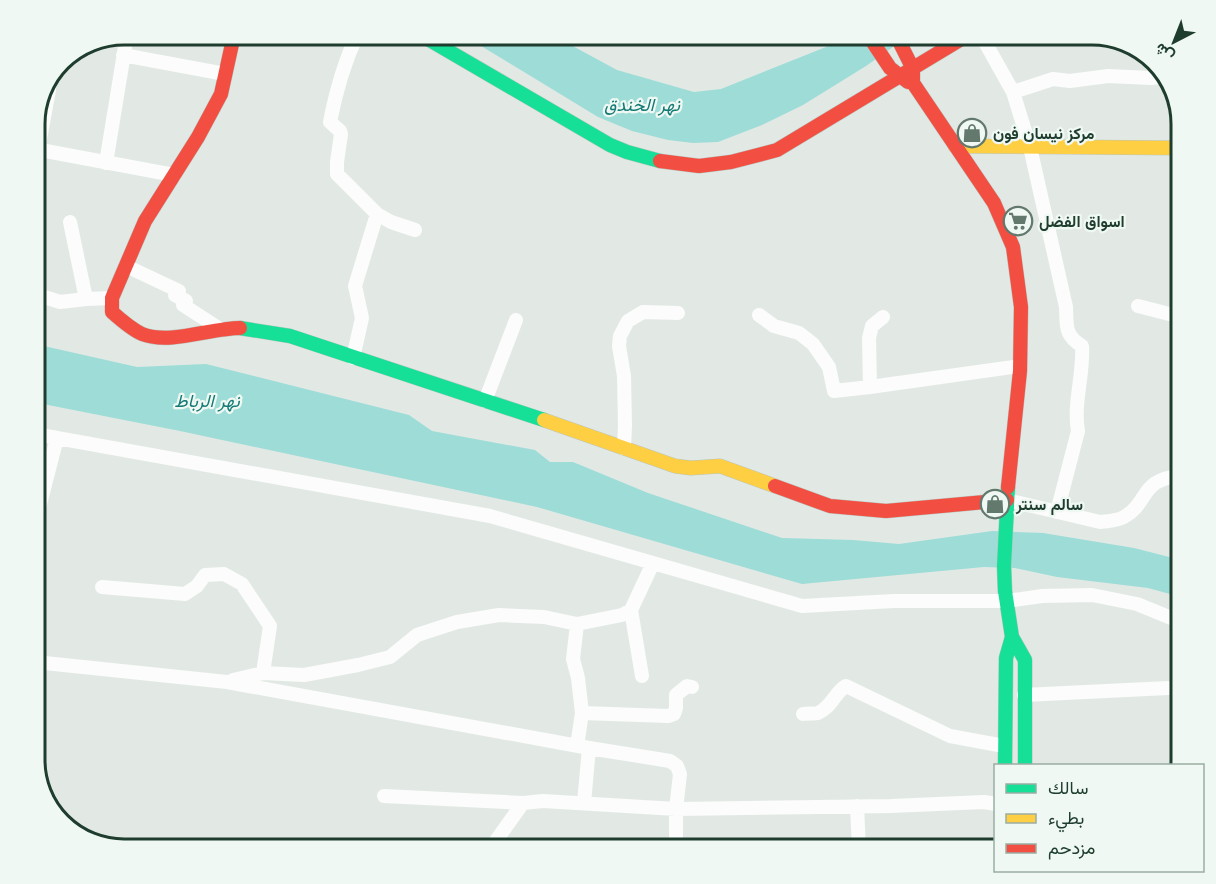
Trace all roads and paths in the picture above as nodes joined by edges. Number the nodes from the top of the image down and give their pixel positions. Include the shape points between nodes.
1 (125, 45) edge
2 (232, 45) edge
3 (353, 45) edge
4 (440, 45) edge
5 (875, 45) edge
6 (902, 45) edge
7 (954, 45) edge
8 (987, 45) edge
9 (123, 55) junction
10 (225, 74) junction
11 (913, 76) junction
12 (899, 78) junction
13 (1156, 78) edge
14 (1013, 92) junction
15 (955, 146) junction
16 (1030, 147) junction
17 (1171, 148) edge
18 (45, 152) edge
19 (106, 163) junction
20 (174, 175) junction
21 (377, 214) junction
22 (70, 222) dead end
23 (415, 230) dead end
24 (126, 266) junction
25 (45, 297) edge
26 (112, 298) junction
27 (86, 299) junction
28 (1138, 306) dead end
29 (678, 313) dead end
30 (1171, 314) edge
31 (759, 315) dead end
32 (883, 317) dead end
33 (516, 320) dead end
34 (219, 329) junction
35 (353, 358) junction
36 (1020, 366) junction
37 (870, 387) junction
38 (485, 401) junction
39 (45, 436) edge
40 (57, 438) junction
41 (624, 448) junction
42 (1171, 479) edge
43 (45, 485) edge
44 (1007, 504) junction
45 (1056, 512) junction
46 (653, 564) junction
47 (102, 587) dead end
48 (1006, 596) junction
49 (631, 610) junction
50 (1171, 618) edge
51 (577, 624) junction
52 (1012, 637) junction
53 (45, 663) edge
54 (263, 673) junction
55 (642, 676) dead end
56 (227, 682) junction
57 (692, 687) dead end
58 (1168, 688) dead end
59 (1024, 695) junction
60 (582, 713) junction
61 (803, 714) dead end
62 (1005, 746) junction
63 (583, 747) junction
64 (1005, 764) edge
65 (1025, 764) edge
66 (384, 796) dead end
67 (523, 803) junction
68 (584, 803) junction
69 (994, 804) edge
70 (857, 806) junction
71 (676, 809) junction
72 (497, 839) edge
73 (676, 839) edge
74 (859, 839) edge

1 - 9 street
2 - 10 street
3 - 21 street via 330,122 341,134 337,174
4 - 12 street via 610,144 680,165 731,162 777,150
5 - 12 street
6 - 11 street
7 - 11 street
8 - 14 street
9 - 10 street
9 - 19 street
10 - 20 street via 216,104
11 - 12 street
11 - 15 street
13 - 14 street via 1053,79
14 - 16 street
15 - 16 street
15 - 36 street via 994,204 1012,247 1021,307
16 - 17 street
16 - 45 street via 1066,307 1067,329 1082,346 1078,431
18 - 19 street
19 - 20 street
20 - 24 street via 145,221
21 - 23 street
21 - 35 street via 355,286 362,318
22 - 27 street
24 - 26 street
24 - 34 street via 179,291 176,295 186,301 183,305
25 - 27 street via 60,302
26 - 27 street
26 - 34 street via 112,312 137,331 156,339
28 - 30 street
29 - 41 street via 643,312 628,321 620,336
31 - 37 street via 774,326 799,333 813,344 829,367 834,391
32 - 37 street via 872,326 869,338
33 - 38 street
34 - 35 street via 269,331
35 - 38 street
36 - 37 street
36 - 44 street
38 - 41 street
39 - 40 street
40 - 43 street
40 - 46 street via 490,516
41 - 44 street via 675,466 720,466 830,506 886,511
42 - 45 street via 1155,483 1125,516 1116,520 1100,522
44 - 45 street
44 - 48 street
46 - 48 street via 802,606
46 - 49 street
47 - 54 street via 185,594 205,575 224,574 242,584 270,626
48 - 50 street via 1092,595 1137,604
48 - 52 street
49 - 51 street
49 - 55 street
51 - 54 street via 544,617 499,615 417,634 390,657 369,663 304,675
51 - 60 street via 573,659
52 - 59 street via 1025,660
52 - 62 street via 1006,658
53 - 56 street
54 - 56 street
56 - 63 street
57 - 60 street via 687,686 676,695 674,714 668,716
58 - 59 street
59 - 65 street
60 - 63 street
61 - 62 street via 818,713 846,686 950,736
62 - 64 street
63 - 68 street
63 - 71 street via 670,761 680,774
66 - 67 street
67 - 68 street
67 - 72 street
68 - 71 street
69 - 70 street
70 - 71 street
70 - 74 street
71 - 73 street

